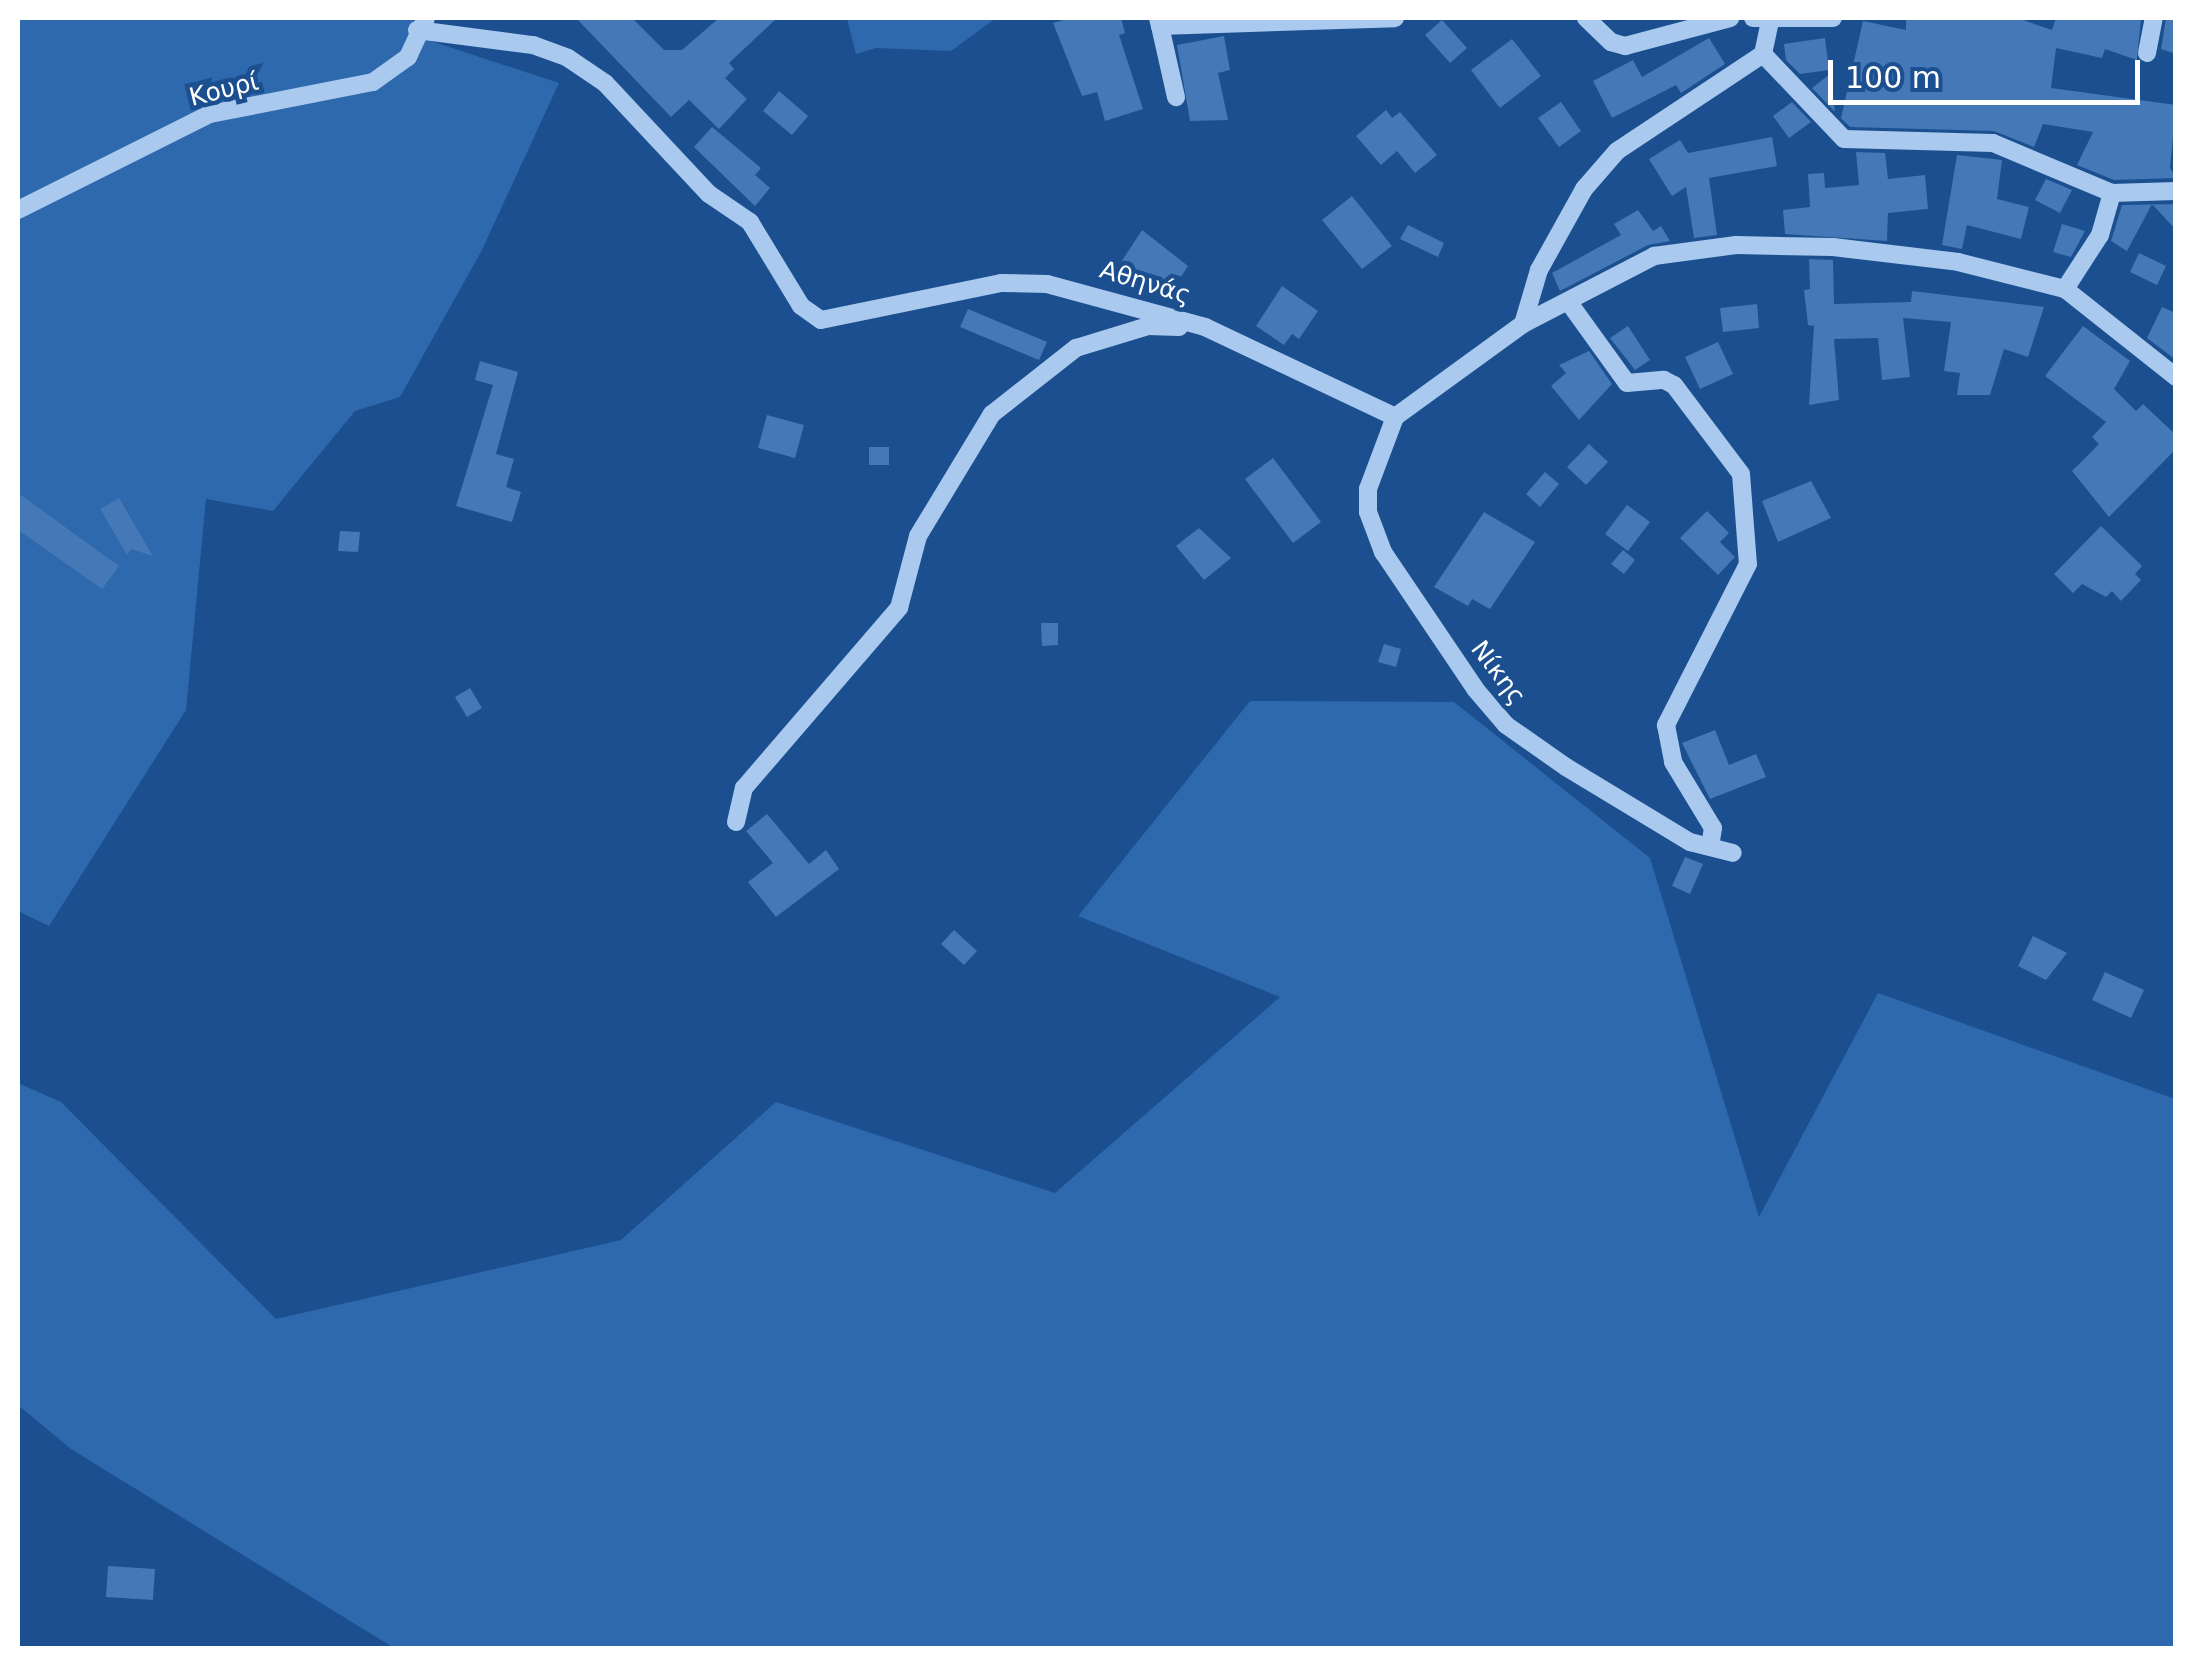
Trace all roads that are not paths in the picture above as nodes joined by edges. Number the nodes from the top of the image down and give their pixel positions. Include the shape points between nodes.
1 (1395, 18) edge
2 (1588, 18) edge
3 (1730, 18) edge
4 (1762, 18) edge
5 (1832, 18) edge
6 (2154, 18) edge
7 (1159, 22) edge
8 (422, 24) edge
9 (2147, 53) dead end
10 (1763, 54) junction
11 (1176, 97) dead end
12 (2176, 191) edge
13 (2112, 193) junction
14 (18, 210) edge
15 (2065, 289) junction
16 (1570, 304) junction
17 (1523, 324) junction
18 (1205, 328) junction
19 (2176, 377) edge
20 (1395, 417) junction
21 (736, 822) dead end
22 (1710, 847) junction
23 (1733, 853) dead end

1 - 7 street
2 - 3 street via 1611,42 1630,46
4 - 5 street
4 - 10 street
6 - 9 street
7 - 11 street
8 - 14 street, Κουρί via 408,57 373,82 210,114
8 - 18 street, Αθηνάς via 533,45 568,58 605,84 709,194 750,222 801,306 821,320 1016,283 1082,290
10 - 13 street via 1836,136 2005,146
10 - 17 street via 1618,150 1584,190 1539,270
12 - 13 street
13 - 15 street via 2100,235
15 - 16 street via 1920,256 1736,245 1654,256
15 - 19 street
16 - 17 street
16 - 22 street via 1627,383 1674,385 1741,474 1748,564 1666,725 1673,762 1713,828
17 - 20 street
18 - 20 street, Αθηνάς
18 - 21 street via 1148,326 1076,348 992,414 918,536 899,608 744,788
20 - 22 street, Νίκης via 1368,489 1368,512 1382,552 1476,690 1506,725 1566,767 1653,822
22 - 23 street, Νίκης

